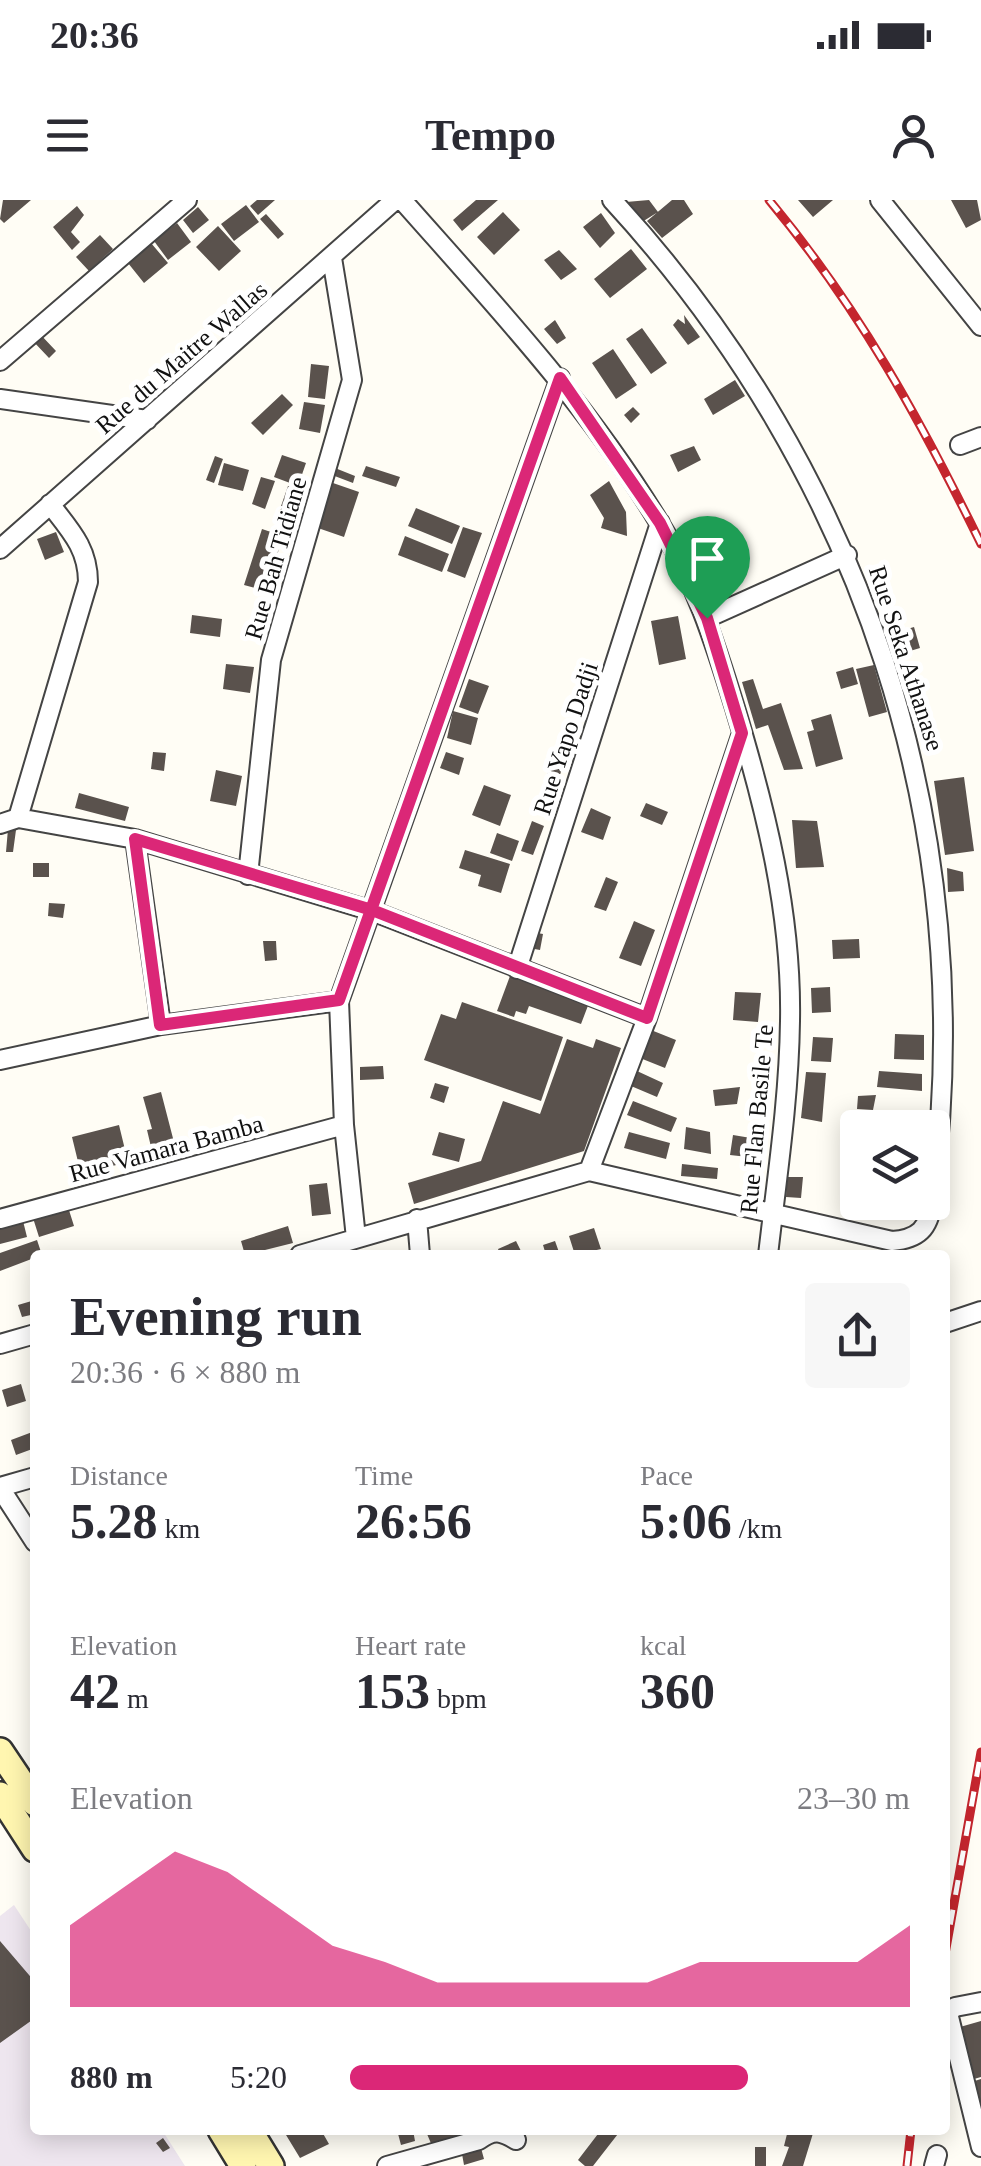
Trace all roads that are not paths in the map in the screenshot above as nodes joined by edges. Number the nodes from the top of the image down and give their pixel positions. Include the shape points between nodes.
1 (187, 200) edge
2 (398, 200) edge
3 (612, 200) edge
4 (880, 200) edge
5 (332, 258) junction
6 (981, 326) edge
7 (0, 361) edge
8 (560, 378) junction
9 (0, 400) edge
10 (147, 420) junction
11 (981, 437) edge
12 (960, 445) dead end
13 (50, 504) junction
14 (660, 523) junction
15 (0, 550) edge
16 (847, 555) junction
17 (707, 618) junction
18 (742, 733) junction
19 (9, 821) edge
20 (135, 839) junction
21 (248, 876) junction
22 (372, 910) junction
23 (517, 968) junction
24 (339, 1000) junction
25 (647, 1018) junction
26 (160, 1025) junction
27 (0, 1060) edge
28 (942, 1110) edge
29 (344, 1126) junction
30 (588, 1171) junction
31 (773, 1211) junction
32 (0, 1219) edge
33 (417, 1220) junction
34 (929, 1220) edge
35 (356, 1238) junction
36 (316, 1250) edge
37 (420, 1250) edge
38 (769, 1250) edge
39 (981, 1312) edge
40 (950, 1321) edge
41 (30, 1335) edge
42 (0, 1344) edge
43 (30, 1478) edge
44 (0, 1488) edge
45 (30, 1534) edge
46 (0, 1751) edge
47 (0, 1796) edge
48 (30, 1796) edge
49 (30, 1841) edge
50 (981, 2002) edge
51 (950, 2011) edge
52 (950, 2022) edge
53 (223, 2135) edge
54 (252, 2135) edge
55 (480, 2135) edge
56 (508, 2135) edge
57 (516, 2140) dead end
58 (981, 2146) edge
59 (242, 2166) edge
60 (270, 2166) edge
61 (387, 2166) edge

1 - 7 street
2 - 5 street, Rue du Maitre Wallas
2 - 8 street, Rue Flan Basile Te
3 - 16 street, Rue Seka Athanase via 764,394
4 - 6 street
5 - 10 street, Rue du Maitre Wallas
5 - 21 street, Rue Bah Tidiane via 352,380 271,660
8 - 14 street, Rue Flan Basile Te
8 - 22 street
9 - 10 street
10 - 13 street, Rue du Maitre Wallas
11 - 12 street
13 - 15 street, Rue du Maitre Wallas
13 - 19 street via 88,560 88,582
14 - 17 street, Rue Flan Basile Te
14 - 23 street, Rue Yapo Dadji
16 - 17 street
16 - 28 street, Rue Seka Athanase via 898,697 920,783 945,946
17 - 18 street, Rue Flan Basile Te
18 - 25 street
18 - 31 street, Rue Flan Basile Te via 779,878 788,972 787,1095
19 - 20 street
20 - 21 street
20 - 26 street
21 - 22 street
22 - 23 street
22 - 24 street
23 - 25 street
24 - 26 street
24 - 29 street
25 - 30 street
26 - 27 street
29 - 32 street, Rue Vamara Bamba
29 - 35 street
30 - 31 street, Rue Seka Athanase
30 - 33 street, Rue Seka Athanase
31 - 34 street, Rue Seka Athanase via 892,1241 912,1240
31 - 38 street, Rue Flan Basile Te
33 - 35 street, Rue Seka Athanase
33 - 37 street
35 - 36 street, Rue Seka Athanase
39 - 40 street
41 - 42 street
43 - 44 street
44 - 45 street
46 - 48 main road
47 - 49 main road
50 - 51 street
52 - 58 street
53 - 59 main road
54 - 60 main road
55 - 61 street
56 - 57 street

